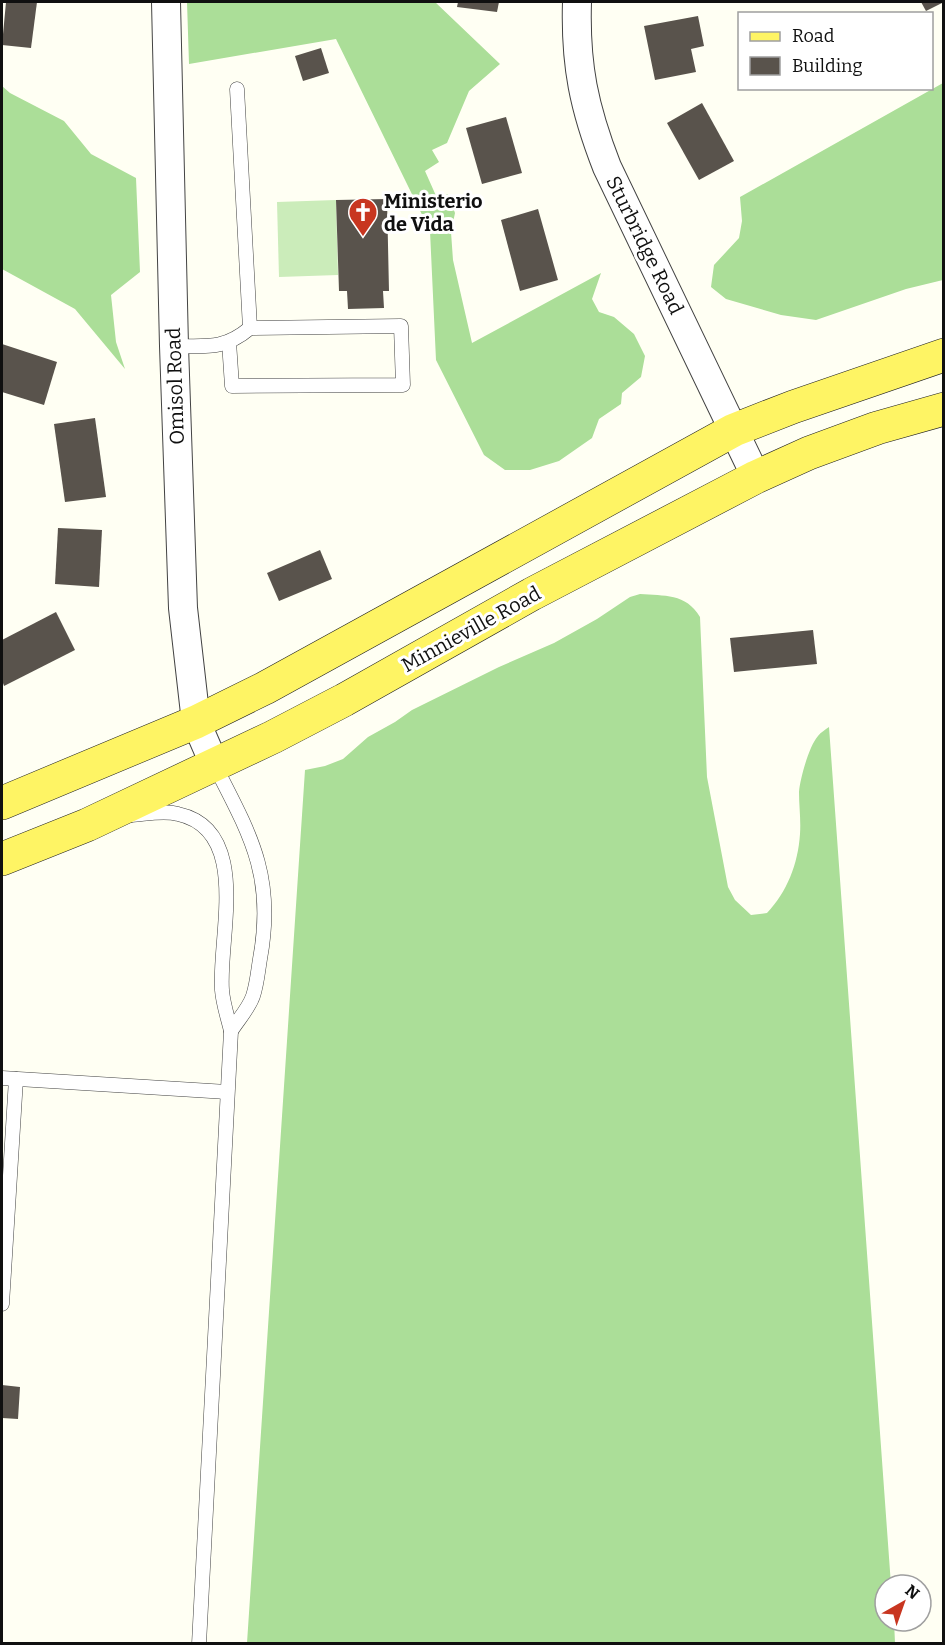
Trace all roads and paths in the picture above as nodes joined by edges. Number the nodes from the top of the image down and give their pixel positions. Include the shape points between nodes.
1 (166, 2) edge
2 (577, 2) edge
3 (237, 89) dead end
4 (250, 328) junction
5 (229, 342) junction
6 (174, 346) junction
7 (944, 355) edge
8 (944, 409) edge
9 (734, 430) junction
10 (756, 477) junction
11 (196, 722) junction
12 (215, 766) junction
13 (2, 803) edge
14 (103, 818) junction
15 (2, 859) edge
16 (231, 1031) junction
17 (2, 1078) edge
18 (16, 1079) junction
19 (227, 1092) junction
20 (2, 1304) edge
21 (199, 1644) edge

1 - 6 street, Omisol Road
2 - 9 street, Sturbridge Road via 581,85 592,130
3 - 4 lane
4 - 5 lane
4 - 5 lane via 401,326 403,385 232,386
5 - 6 lane via 218,346
6 - 11 street, Omisol Road via 183,608
7 - 9 main road
8 - 10 main road, Minnieville Road via 877,428
9 - 10 street, Sturbridge Road
9 - 11 main road via 265,688
10 - 12 main road, Minnieville Road
11 - 12 street, Omisol Road
11 - 13 main road
12 - 14 main road, Minnieville Road
12 - 16 lane via 249,833 264,889 264,928 253,997
14 - 15 main road, Minnieville Road
14 - 16 lane via 180,814 203,825 216,838 223,861 225,908 222,990
16 - 19 lane
17 - 18 lane
18 - 19 lane
18 - 20 lane
19 - 21 lane

